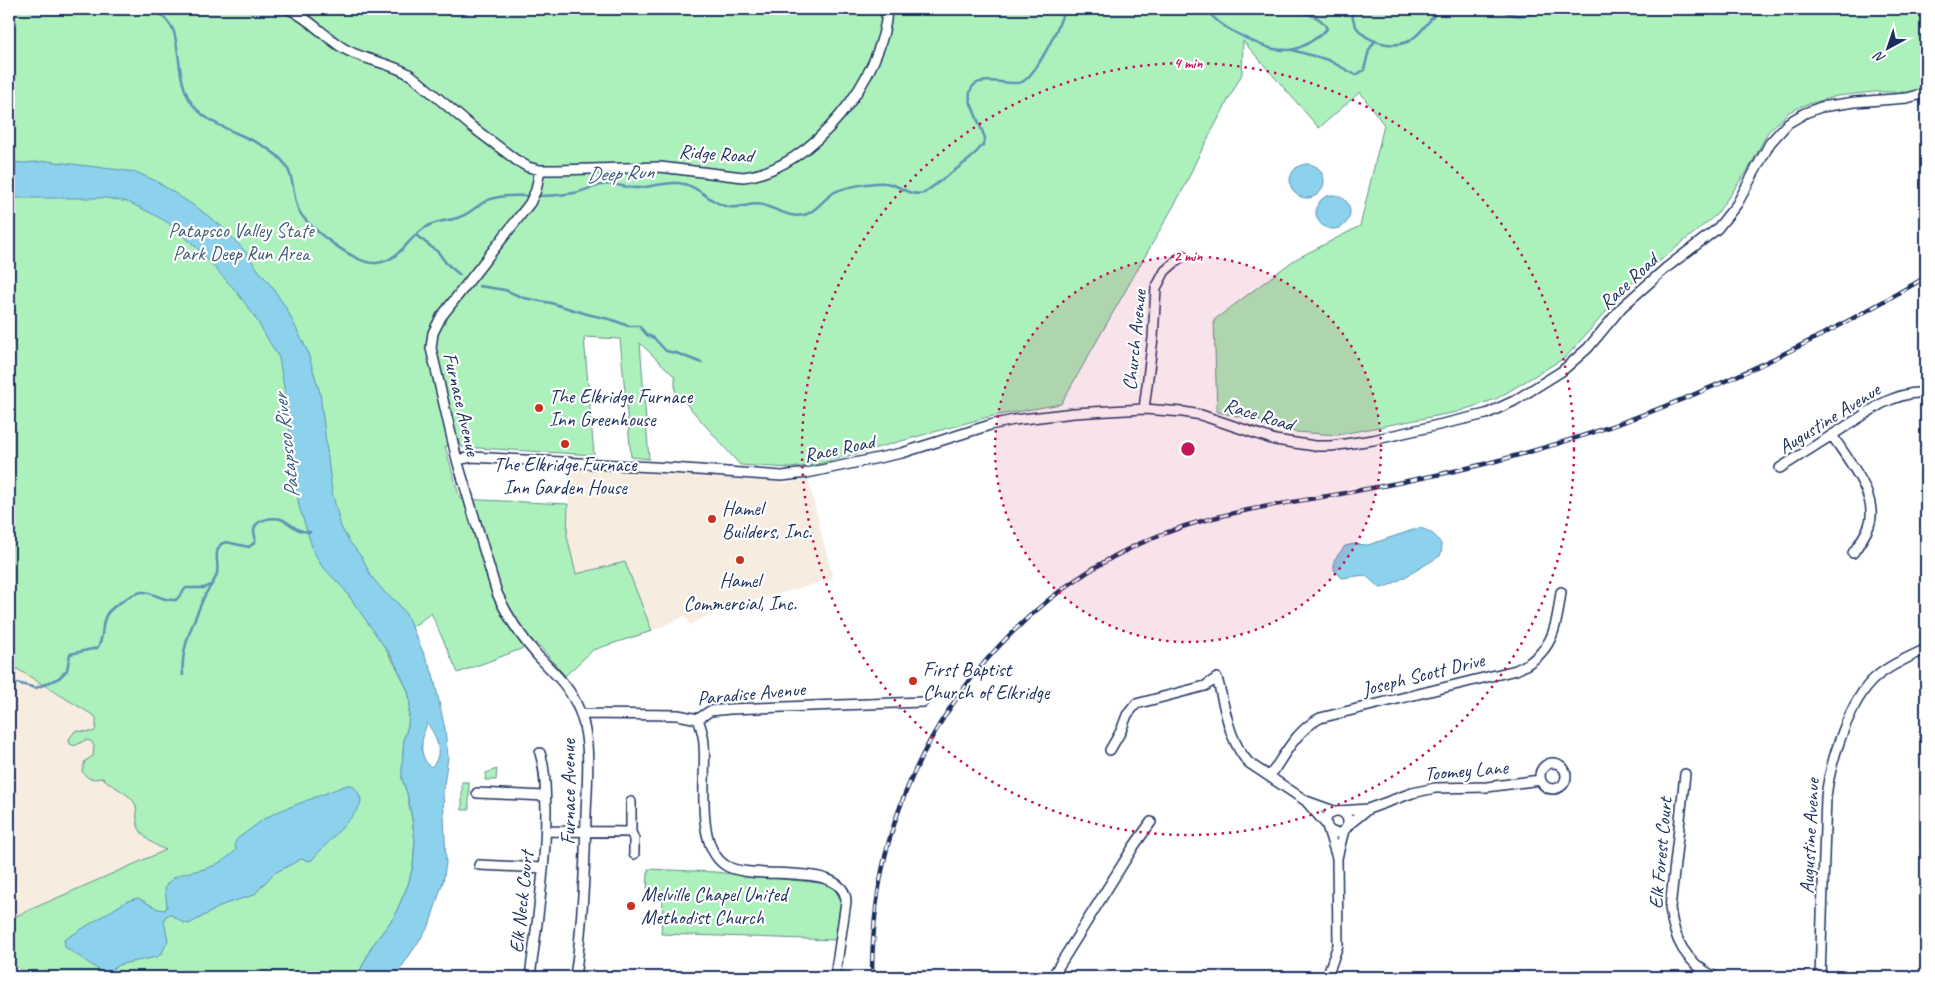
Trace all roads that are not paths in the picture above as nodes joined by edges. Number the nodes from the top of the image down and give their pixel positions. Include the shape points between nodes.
1 (289, 9) edge
2 (887, 9) edge
3 (1926, 93) edge
4 (540, 170) junction
5 (1183, 254) dead end
6 (1926, 394) edge
7 (1144, 409) junction
8 (1832, 435) junction
9 (457, 460) junction
10 (1780, 468) dead end
11 (1853, 553) dead end
12 (1561, 592) dead end
13 (1926, 649) edge
14 (922, 702) dead end
15 (582, 714) junction
16 (698, 719) junction
17 (1110, 750) dead end
18 (540, 752) dead end
19 (1685, 774) dead end
20 (1270, 776) junction
21 (1540, 780) dead end
22 (477, 793) dead end
23 (546, 796) junction
24 (1306, 801) junction
25 (631, 802) dead end
26 (1368, 809) junction
27 (1336, 811) junction
28 (1151, 822) dead end
29 (1327, 826) junction
30 (1346, 828) junction
31 (546, 831) junction
32 (586, 831) junction
33 (631, 832) junction
34 (634, 854) dead end
35 (1337, 858) junction
36 (479, 865) dead end
37 (543, 868) junction
38 (530, 977) edge
39 (575, 977) edge
40 (835, 977) edge
41 (1052, 977) edge
42 (1327, 977) edge
43 (1716, 977) edge
44 (1820, 977) edge

1 - 4 street via 350,52 401,69 412,76 503,151 528,167
2 - 4 street, Ridge Road via 885,30 877,53 851,102 833,124 782,166 744,177 660,167
3 - 7 street, Race Road via 1821,107 1788,123 1770,143 1737,204 1716,229 1629,301 1576,360 1500,408 1472,418 1407,432 1323,446 1276,440 1201,415
4 - 9 street, Furnace Avenue via 530,203 452,302 433,333 433,359
5 - 7 street, Church Avenue via 1165,271 1156,288
6 - 8 street, Augustine Avenue via 1894,398
7 - 9 street, Race Road via 1014,420 977,428 902,453 792,476 481,457
8 - 10 street, Augustine Avenue
8 - 11 street via 1863,484 1872,506 1870,525
9 - 15 street, Furnace Avenue via 502,606 528,644 567,687
12 - 20 street, Joseph Scott Drive via 1552,638 1535,660 1516,670 1320,718 1296,737
13 - 44 street, Augustine Avenue via 1888,668 1866,687 1849,717 1828,776
14 - 16 street, Paradise Avenue via 730,709 710,711
15 - 16 street, Paradise Avenue via 678,715
15 - 32 street, Furnace Avenue via 587,759
16 - 40 street via 705,746 704,819 719,860 739,870 827,878 844,891 846,902
17 - 20 street via 1136,704 1206,686 1217,678 1236,747 1250,763
18 - 23 street, Elk Neck Court via 545,768
19 - 43 street, Elk Forest Court via 1670,908 1672,926 1677,940 1694,963
20 - 24 street
21 - 26 street, Toomey Lane via 1487,787 1435,788
22 - 23 street
23 - 31 street, Elk Neck Court
24 - 27 street
24 - 29 street
25 - 33 street
26 - 27 street, Toomey Lane
26 - 30 street, Toomey Lane
27 - 29 street via 1327,817
27 - 30 street via 1346,816
28 - 41 street
29 - 30 street via 1334,833
29 - 35 street
30 - 35 street
31 - 32 street
31 - 37 street, Elk Neck Court
32 - 33 street
32 - 39 street, Furnace Avenue via 584,904
33 - 34 street
35 - 42 street via 1338,938
36 - 37 street
37 - 38 street, Elk Neck Court

